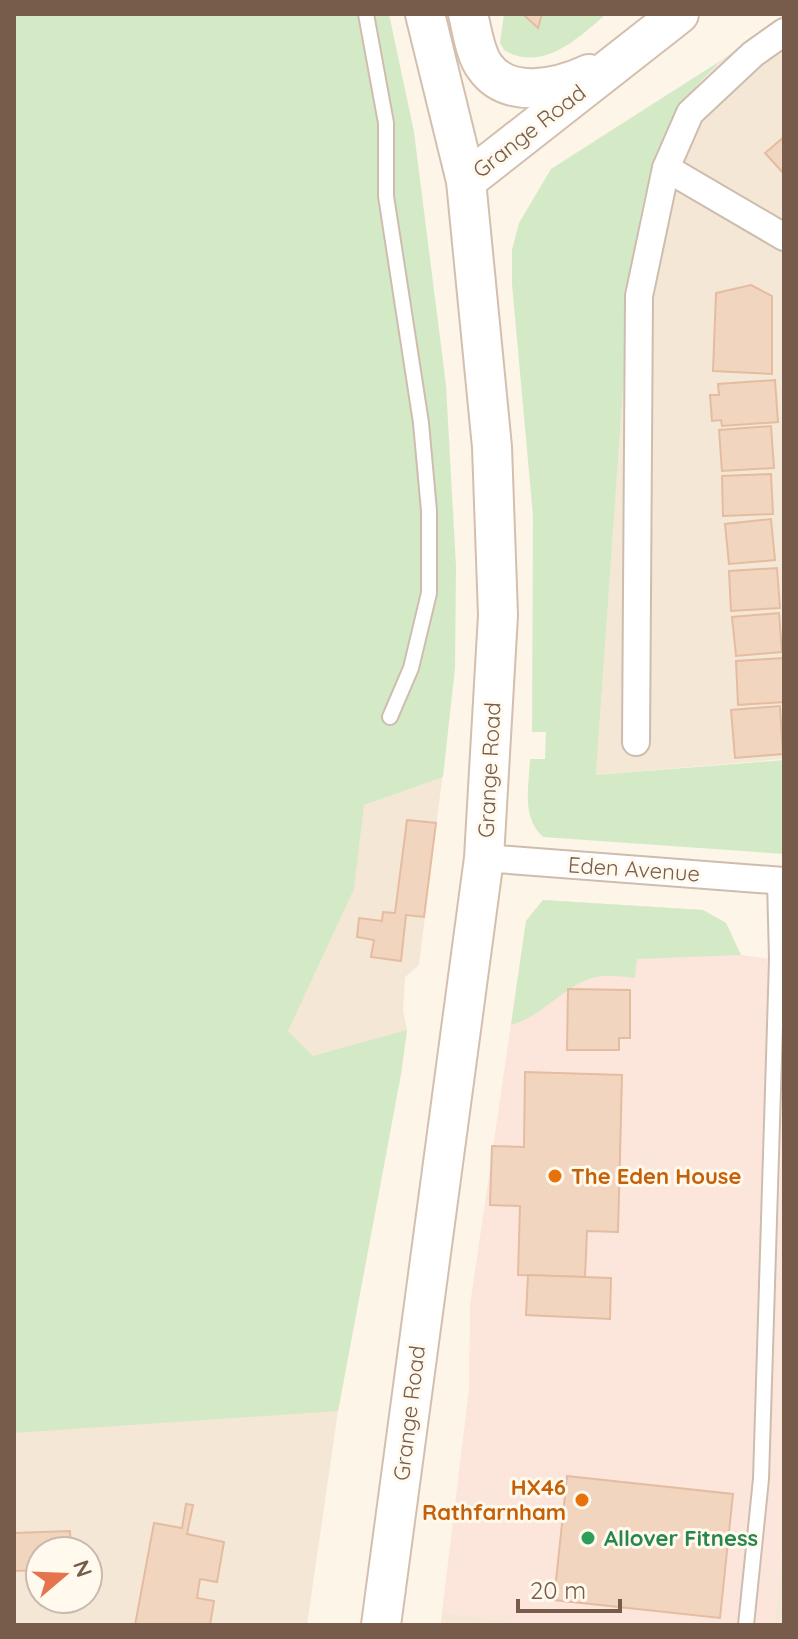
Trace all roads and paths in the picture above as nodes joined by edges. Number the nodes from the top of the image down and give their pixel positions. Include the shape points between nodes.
1 (366, 14) edge
2 (425, 14) edge
3 (468, 14) edge
4 (679, 14) edge
5 (784, 32) edge
6 (637, 45) junction
7 (666, 168) junction
8 (466, 181) junction
9 (784, 237) edge
10 (390, 717) dead end
11 (636, 742) dead end
12 (484, 858) junction
13 (780, 881) edge
14 (381, 1625) edge
15 (746, 1625) edge

1 - 10 lane via 386,123 386,196 429,511 429,593 411,668
2 - 8 main road
3 - 6 main road via 483,65 502,81 529,88 574,81
4 - 6 main road, Grange Road
5 - 7 street via 690,113
6 - 8 main road, Grange Road
7 - 9 street
7 - 11 street via 639,296
8 - 12 main road, Grange Road via 492,447 498,615
12 - 13 street, Eden Avenue
12 - 14 main road, Grange Road
13 - 15 lane via 761,1479

